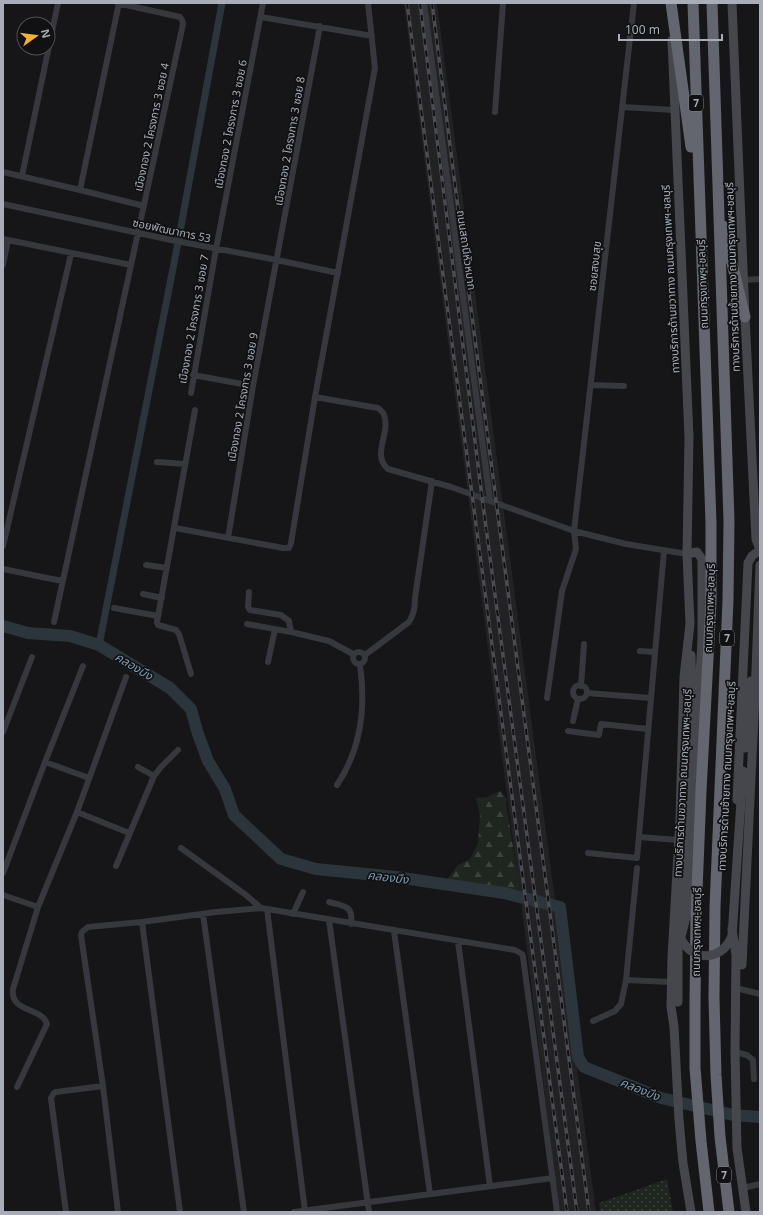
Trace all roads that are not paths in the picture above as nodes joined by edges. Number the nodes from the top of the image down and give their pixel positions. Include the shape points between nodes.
1 (58, 3) edge
2 (118, 3) edge
3 (263, 3) edge
4 (368, 3) edge
5 (424, 3) edge
6 (503, 3) edge
7 (634, 3) edge
8 (671, 3) edge
9 (693, 3) edge
10 (712, 3) edge
11 (715, 3) edge
12 (732, 3) edge
13 (261, 17) junction
14 (320, 26) junction
15 (713, 30) junction
16 (372, 36) junction
17 (622, 107) junction
18 (674, 110) junction
19 (495, 112) dead end
20 (3, 172) edge
21 (22, 176) junction
22 (80, 190) junction
23 (718, 202) junction
24 (699, 203) junction
25 (3, 204) edge
26 (144, 206) junction
27 (138, 234) junction
28 (6, 239) edge
29 (216, 249) junction
30 (71, 254) junction
31 (277, 260) junction
32 (3, 265) edge
33 (131, 265) junction
34 (338, 273) junction
35 (760, 279) edge
36 (744, 280) junction
37 (745, 317) junction
38 (193, 375) junction
39 (591, 385) junction
40 (253, 386) junction
41 (624, 386) dead end
42 (191, 393) dead end
43 (315, 397) junction
44 (195, 410) dead end
45 (158, 462) dead end
46 (185, 464) junction
47 (432, 481) junction
48 (490, 500) junction
49 (175, 528) junction
50 (574, 531) junction
51 (228, 538) junction
52 (3, 546) edge
53 (760, 550) edge
54 (664, 551) junction
55 (686, 554) junction
56 (760, 564) edge
57 (146, 565) dead end
58 (167, 568) junction
59 (3, 569) edge
60 (747, 571) junction
61 (62, 581) junction
62 (250, 592) dead end
63 (143, 594) dead end
64 (162, 598) junction
65 (114, 608) dead end
66 (158, 616) junction
67 (54, 622) dead end
68 (247, 624) dead end
69 (690, 624) junction
70 (745, 628) junction
71 (275, 629) junction
72 (758, 629) junction
73 (291, 632) junction
74 (584, 644) dead end
75 (640, 651) dead end
76 (655, 652) junction
77 (353, 654) junction
78 (365, 655) junction
79 (32, 657) dead end
80 (756, 658) junction
81 (268, 662) dead end
82 (360, 665) junction
83 (83, 666) dead end
84 (191, 674) dead end
85 (126, 677) dead end
86 (581, 686) junction
87 (587, 693) junction
88 (547, 698) dead end
89 (651, 698) junction
90 (578, 699) junction
91 (757, 714) edge
92 (573, 721) dead end
93 (648, 729) junction
94 (3, 732) edge
95 (568, 732) dead end
96 (178, 750) dead end
97 (45, 762) junction
98 (138, 767) dead end
99 (154, 776) junction
100 (89, 778) junction
101 (337, 785) dead end
102 (77, 812) junction
103 (129, 833) junction
104 (639, 837) junction
105 (678, 840) junction
106 (181, 848) dead end
107 (588, 853) dead end
108 (116, 866) dead end
109 (637, 868) dead end
110 (3, 873) edge
111 (303, 892) dead end
112 (3, 895) edge
113 (329, 902) dead end
114 (38, 907) junction
115 (264, 909) junction
116 (203, 914) junction
117 (292, 914) junction
118 (329, 920) junction
119 (142, 922) junction
120 (350, 924) junction
121 (394, 931) junction
122 (458, 941) junction
123 (626, 980) junction
124 (671, 982) junction
125 (740, 989) junction
126 (760, 994) edge
127 (736, 1007) junction
128 (593, 1021) dead end
129 (674, 1027) junction
130 (735, 1052) junction
131 (754, 1079) dead end
132 (17, 1086) dead end
133 (102, 1086) junction
134 (553, 1178) junction
135 (760, 1184) edge
136 (490, 1186) junction
137 (743, 1188) junction
138 (430, 1194) junction
139 (367, 1202) junction
140 (305, 1211) junction
141 (66, 1212) edge
142 (118, 1212) edge
143 (180, 1212) edge
144 (244, 1212) edge
145 (294, 1212) edge
146 (368, 1212) edge
147 (557, 1212) edge
148 (691, 1212) edge
149 (709, 1212) edge
150 (729, 1212) edge
151 (746, 1212) edge

1 - 21 street
2 - 22 street
2 - 26 street, เมืองทอง 2 โครงการ 3 ซอย 4 via 180,18 183,24
3 - 13 street, เมืองทอง 2 โครงการ 3 ซอย 6
4 - 16 street
5 - 48 street, ถนนสถานีหัวหมาก
6 - 19 street
7 - 17 street, ซอยสงบสุข
8 - 18 main road, ทางบริการด้านขวาทาง ถนนกรุงเทพฯ-ชลบุรี
8 - 24 highway
9 - 24 highway, ถนนกรุงเทพฯ-ชลบุรี / 7
10 - 15 highway, ถนนกรุงเทพฯ-ชลบุรี / 7
11 - 15 highway
12 - 36 main road, ทางบริการด้านซ้ายทาง ถนนกรุงเทพฯ-ชลบุรี
13 - 14 street
13 - 29 street, เมืองทอง 2 โครงการ 3 ซอย 6
14 - 16 street
14 - 31 street, เมืองทอง 2 โครงการ 3 ซอย 8
15 - 23 highway, ถนนกรุงเทพฯ-ชลบุรี / 7
16 - 34 street via 375,68
17 - 18 street
17 - 39 street, ซอยสงบสุข
18 - 55 main road, ทางบริการด้านขวาทาง ถนนกรุงเทพฯ-ชลบุรี via 689,437
20 - 21 street
21 - 22 street
22 - 26 street
23 - 37 highway
23 - 150 highway, ถนนกรุงเทพฯ-ชลบุรี / 7 via 729,521 714,998 720,1137
24 - 149 highway, ถนนกรุงเทพฯ-ชลบุรี / 7 via 711,523 711,602 696,916 695,1068
25 - 27 street, ซอยพัฒนาการ 53
26 - 27 street, เมืองทอง 2 โครงการ 3 ซอย 4
27 - 29 street, ซอยพัฒนาการ 53
27 - 33 street, เมืองทอง 2 โครงการ 3 ซอย 4
28 - 30 street
28 - 32 street
29 - 31 street, ซอยพัฒนาการ 53
29 - 38 street, เมืองทอง 2 โครงการ 3 ซอย 7
30 - 33 street
30 - 52 street
31 - 34 street, ซอยพัฒนาการ 53
31 - 40 street, เมืองทอง 2 โครงการ 3 ซอย 9
33 - 61 street, เมืองทอง 2 โครงการ 3 ซอย 4
34 - 43 street
35 - 36 street
36 - 37 main road, ทางบริการด้านซ้ายทาง ถนนกรุงเทพฯ-ชลบุรี
37 - 53 main road, ทางบริการด้านซ้ายทาง ถนนกรุงเทพฯ-ชลบุรี via 756,539
38 - 40 street
38 - 42 street, เมืองทอง 2 โครงการ 3 ซอย 7
39 - 41 street
39 - 50 street, ซอยสงบสุข
40 - 51 street, เมืองทอง 2 โครงการ 3 ซอย 9
43 - 47 street via 378,408 384,414 386,424 381,459 383,465 388,469
43 - 51 street via 289,548
44 - 46 street
45 - 46 street
46 - 49 street
47 - 48 street
47 - 78 street via 413,616 409,622
48 - 50 street
49 - 51 street
49 - 58 street
50 - 54 street
50 - 88 street, ซอยสงบสุข via 576,549 562,591
53 - 60 main road, ทางบริการด้านซ้ายทาง ถนนกรุงเทพฯ-ชลบุรี via 750,559
54 - 55 street
54 - 76 street
55 - 69 main road, ทางบริการด้านขวาทาง ถนนกรุงเทพฯ-ชลบุรี
55 - 129 main road, ทางบริการด้านขวาทาง ถนนกรุงเทพฯ-ชลบุรี via 698,552 702,559 702,640 688,897 678,949 678,1004
56 - 60 main road via 752,566
56 - 72 main road, ทางบริการด้านซ้ายทาง ถนนกรุงเทพฯ-ชลบุรี
57 - 58 street
58 - 64 street
59 - 61 street
60 - 70 main road, ทางบริการด้านซ้ายทาง ถนนกรุงเทพฯ-ชลบุรี
61 - 67 street, เมืองทอง 2 โครงการ 3 ซอย 4
62 - 73 street via 250,610 281,615 289,621
63 - 64 street
64 - 66 street
65 - 66 street
66 - 84 street via 158,625 174,628 179,634
68 - 71 street
69 - 80 main road, bridge via 692,696 680,934 685,946 703,956 722,951 732,936 749,693
69 - 105 main road, ทางบริการด้านขวาทาง ถนนกรุงเทพฯ-ชลบุรี via 684,677
70 - 72 main road via 751,625
70 - 127 main road, ทางบริการด้านซ้ายทาง ถนนกรุงเทพฯ-ชลบุรี via 732,913 736,948
71 - 73 street
71 - 81 street
72 - 80 main road, ทางบริการด้านซ้ายทาง ถนนกรุงเทพฯ-ชลบุรี
73 - 77 street via 329,641
74 - 86 street
75 - 76 street
76 - 89 street
77 - 78 street via 360,652
77 - 82 street via 353,661
78 - 82 street via 365,661
79 - 94 street
80 - 91 main road, ทางบริการด้านซ้ายทาง ถนนกรุงเทพฯ-ชลบุรี
82 - 101 street via 363,696 356,746 346,772
83 - 97 street
85 - 100 street
86 - 87 street
86 - 90 street via 573,693
87 - 89 street
87 - 90 street via 584,698
89 - 93 street
90 - 92 street
91 - 125 main road, ทางบริการด้านซ้ายทาง ถนนกรุงเทพฯ-ชลบุรี
93 - 95 street via 601,724 599,735
93 - 104 street
96 - 99 street
97 - 100 street
97 - 110 street
98 - 99 street
99 - 103 street
100 - 102 street
102 - 103 street
102 - 114 street
103 - 108 street
104 - 105 street
104 - 107 street via 637,858
105 - 124 main road, ทางบริการด้านขวาทาง ถนนกรุงเทพฯ-ชลบุรี
106 - 115 street
109 - 123 street
111 - 117 street
112 - 114 street
113 - 120 street via 350,909
114 - 132 street via 12,994 20,1006 43,1017 47,1024
115 - 116 street
115 - 117 street
115 - 140 street
116 - 119 street
116 - 144 street
117 - 118 street
118 - 120 street
118 - 139 street
119 - 133 street via 88,927 81,935
119 - 143 street
120 - 121 street
121 - 122 street
121 - 138 street
122 - 134 street via 515,950 524,957
122 - 136 street
123 - 124 street
123 - 128 street via 621,1004 615,1011
124 - 129 main road, ทางบริการด้านขวาทาง ถนนกรุงเทพฯ-ชลบุรี
125 - 126 street
125 - 127 main road, ทางบริการด้านซ้ายทาง ถนนกรุงเทพฯ-ชลบุรี
127 - 130 main road, ทางบริการด้านซ้ายทาง ถนนกรุงเทพฯ-ชลบุรี
129 - 148 main road, ทางบริการด้านขวาทาง ถนนกรุงเทพฯ-ชลบุรี via 679,1120
130 - 131 street via 747,1055 753,1060
130 - 137 main road, ทางบริการด้านซ้ายทาง ถนนกรุงเทพฯ-ชลบุรี via 737,1148
133 - 141 street via 56,1092 51,1098
133 - 142 street
134 - 136 street
134 - 147 street
135 - 137 street
136 - 138 street
137 - 151 main road, ทางบริการด้านซ้ายทาง ถนนกรุงเทพฯ-ชลบุรี
138 - 139 street
139 - 140 street
139 - 146 street
140 - 145 street

